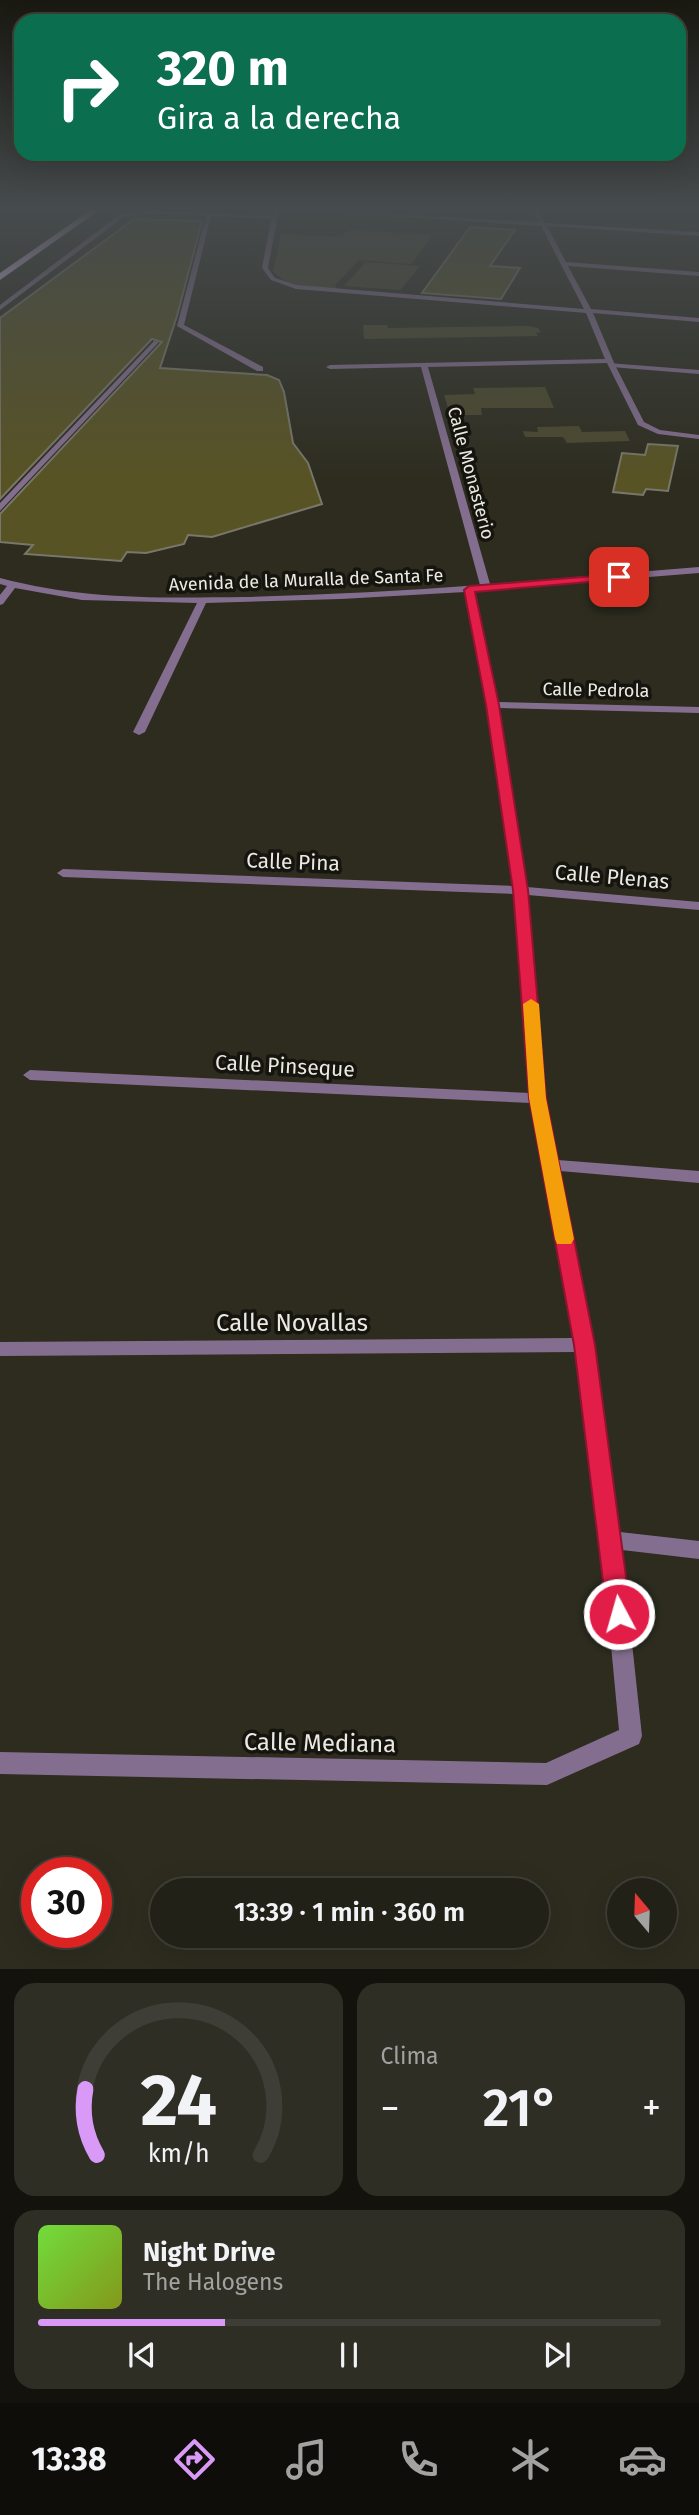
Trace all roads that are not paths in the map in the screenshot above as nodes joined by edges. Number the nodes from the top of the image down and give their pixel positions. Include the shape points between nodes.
1 (187, 301) edge
2 (453, 301) edge
3 (583, 301) edge
4 (589, 312) junction
5 (699, 320) edge
6 (156, 342) dead end
7 (610, 363) junction
8 (424, 365) junction
9 (330, 367) dead end
10 (260, 369) dead end
11 (699, 372) edge
12 (699, 437) edge
13 (0, 508) edge
14 (699, 570) edge
15 (0, 581) edge
16 (13, 585) junction
17 (477, 589) junction
18 (203, 600) junction
19 (0, 602) edge
20 (492, 705) junction
21 (699, 709) edge
22 (139, 732) dead end
23 (63, 873) dead end
24 (521, 890) junction
25 (699, 906) edge
26 (30, 1075) dead end
27 (538, 1098) junction
28 (550, 1165) junction
29 (699, 1177) edge
30 (584, 1345) junction
31 (0, 1349) edge
32 (611, 1541) junction
33 (699, 1550) edge
34 (631, 1736) joint
35 (0, 1763) edge

1 - 10 street via 180,326
2 - 4 street
3 - 4 street
4 - 5 street
4 - 7 street
6 - 13 street
7 - 8 street
7 - 11 street
7 - 12 street via 648,428
8 - 9 street
8 - 17 street, Calle Monasterio
14 - 17 street, Avenida de la Muralla de Santa Fe
15 - 16 street, Avenida de la Muralla de Santa Fe
16 - 18 street, Avenida de la Muralla de Santa Fe via 104,601
16 - 19 street
17 - 18 street, Avenida de la Muralla de Santa Fe
17 - 20 street, Calle Monasterio
18 - 22 street
20 - 21 street, Calle Pedrola
20 - 24 street, Calle Monasterio
23 - 24 street, Calle Pina
24 - 25 street, Calle Plenas
24 - 27 street, Calle Monasterio
26 - 27 street, Calle Pinseque
27 - 28 street, Calle Monasterio
28 - 29 street
28 - 30 street, Calle Monasterio
30 - 31 street, Calle Novallas
30 - 32 street, Calle Monasterio
32 - 33 street
32 - 34 street, Calle Monasterio
34 - 35 street, Calle Mediana via 547,1774

